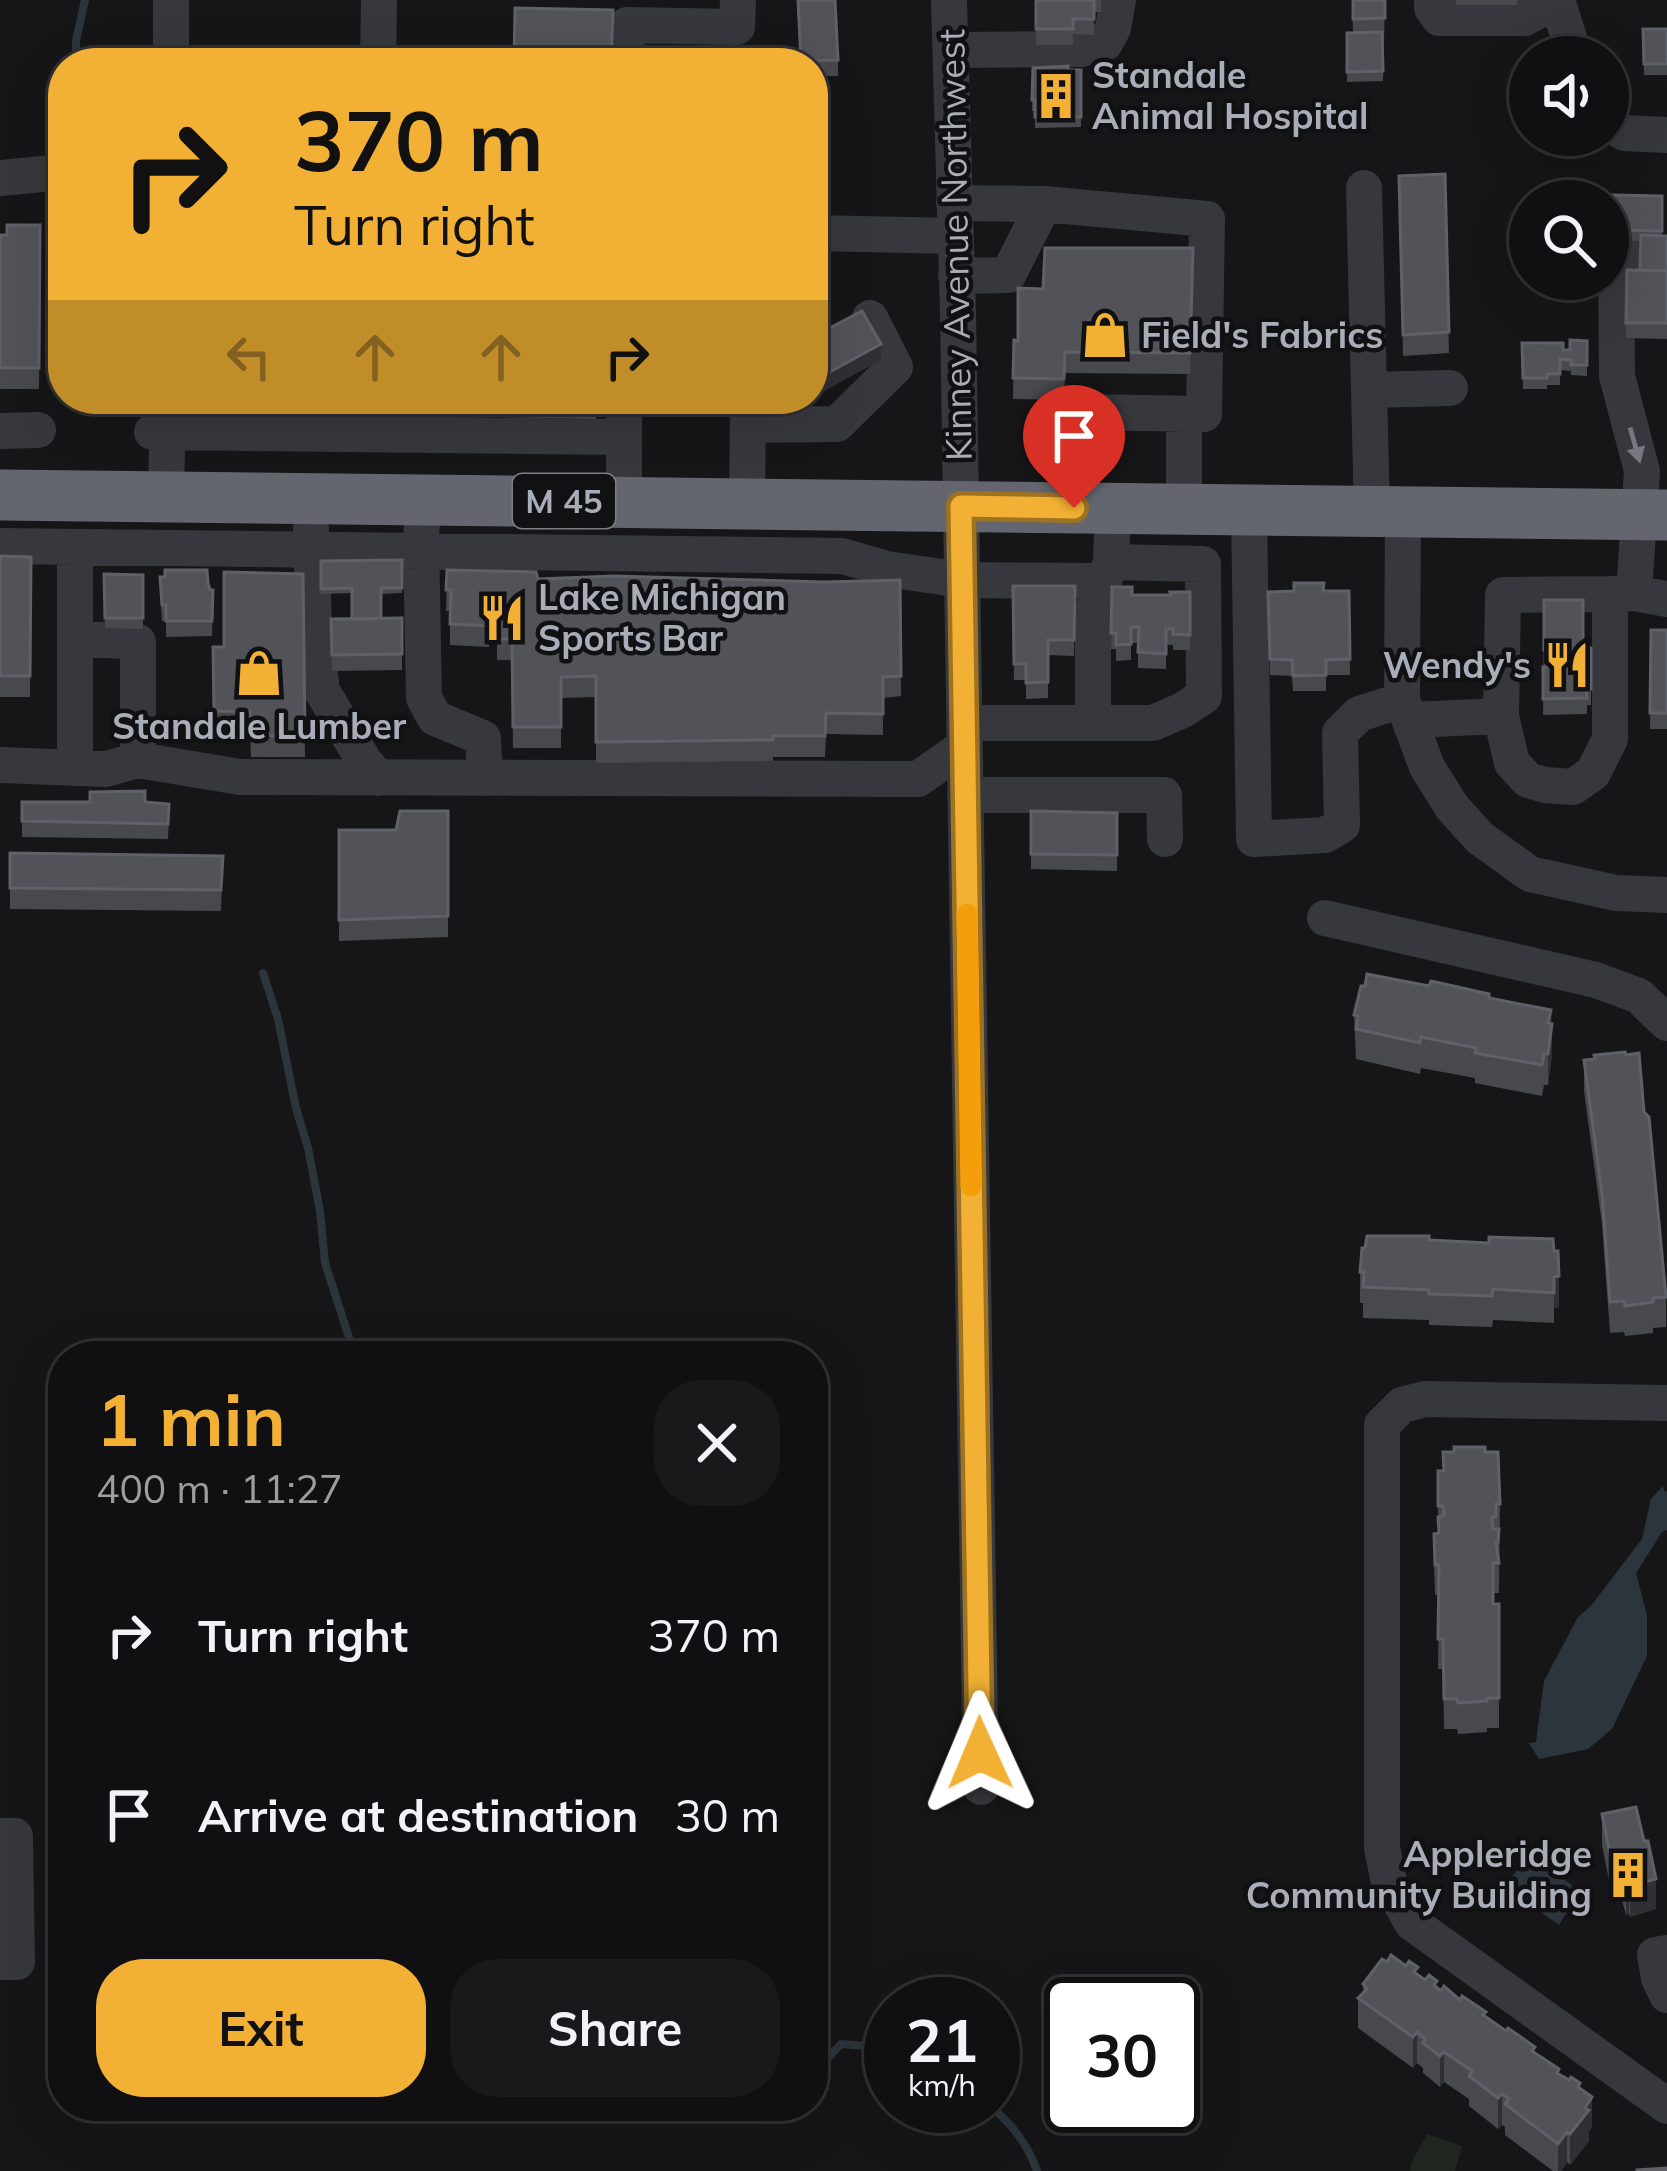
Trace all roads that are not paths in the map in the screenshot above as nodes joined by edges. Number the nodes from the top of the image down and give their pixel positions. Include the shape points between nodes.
1 (171, 0) edge
2 (379, 0) edge
3 (949, 0) edge
4 (1118, 0) edge
5 (1432, 0) edge
6 (1557, 0) edge
7 (737, 28) edge
8 (1568, 36) edge
9 (171, 48) edge
10 (378, 48) edge
11 (626, 48) edge
12 (951, 50) junction
13 (1629, 134) edge
14 (1667, 135) edge
15 (48, 173) edge
16 (0, 178) edge
17 (1364, 188) dead end
18 (1044, 204) junction
19 (955, 220) junction
20 (828, 242) edge
21 (1667, 256) edge
22 (956, 276) junction
23 (869, 317) edge
24 (959, 366) junction
25 (895, 367) junction
26 (1450, 388) dead end
27 (1370, 390) junction
28 (1083, 412) dead end
29 (624, 414) edge
30 (1184, 414) junction
31 (163, 421) edge
32 (38, 430) dead end
33 (0, 431) edge
34 (624, 437) junction
35 (0, 494) edge
36 (166, 496) junction
37 (311, 497) junction
38 (423, 500) junction
39 (624, 502) junction
40 (747, 503) junction
41 (961, 506) junction
42 (1113, 508) junction
43 (1184, 509) junction
44 (1250, 510) junction
45 (1388, 512) junction
46 (1653, 515) edge
47 (0, 546) edge
48 (75, 548) junction
49 (310, 550) junction
50 (421, 551) junction
51 (1107, 572) junction
52 (962, 580) junction
53 (1637, 595) edge
54 (75, 638) junction
55 (1406, 710) junction
56 (1502, 716) junction
57 (435, 718) junction
58 (1094, 723) junction
59 (964, 735) junction
60 (138, 760) junction
61 (0, 765) edge
62 (75, 768) junction
63 (378, 778) junction
64 (433, 778) junction
65 (485, 778) junction
66 (965, 795) junction
67 (1165, 839) dead end
68 (1667, 895) edge
69 (1325, 918) dead end
70 (1667, 1023) edge
71 (1667, 1403) edge
72 (981, 1786) dead end
73 (0, 1836) edge
74 (8, 1903) edge
75 (1667, 1953) edge
76 (0, 1962) edge
77 (1667, 1995) edge
78 (1667, 2106) edge

1 - 9 street
2 - 10 street
3 - 12 street, Kinney Avenue Northwest
4 - 12 street via 1105,43
5 - 6 street via 1439,18 1526,18
6 - 8 street
7 - 11 street via 627,25
12 - 19 street, Kinney Avenue Northwest
13 - 14 street
15 - 16 street
17 - 27 street
18 - 19 street
18 - 22 street via 1008,275
18 - 30 street via 1207,219 1204,414
19 - 20 street
19 - 22 street, Kinney Avenue Northwest
21 -> 46 street via 1616,255 1617,376
22 - 24 street, Kinney Avenue Northwest
23 - 25 street
24 - 25 street
24 - 41 street, Kinney Avenue Northwest
25 - 40 street via 837,424 748,419
26 - 27 street
27 - 45 street
28 - 30 street
29 - 34 street
30 - 43 street
31 - 34 street
31 - 36 street
32 - 33 street
34 - 39 street
35 - 36 highway, M 45
36 - 37 highway, M 45
37 - 38 highway, M 45
37 - 49 street
38 - 39 highway, M 45
38 - 50 street
39 - 40 highway, M 45
40 - 41 highway, M 45
41 - 42 highway, M 45
41 - 52 street, Kinney Avenue Northwest
42 - 43 highway, M 45
42 - 51 street
43 - 44 highway, M 45
44 - 45 highway, M 45
44 - 55 street via 1254,839 1325,835 1342,825 1340,733 1359,714
45 - 46 highway, M 45
45 - 55 street
46 - 53 street
47 - 48 street
48 - 49 street
48 - 54 street
49 - 50 street
49 - 63 street via 322,692
50 - 52 street via 842,556
50 - 57 street via 424,698
51 - 52 street
51 - 58 street via 1093,609
51 - 58 street via 1203,563 1204,696 1153,723
52 - 59 street, Kinney Avenue Northwest
53 - 56 street via 1503,595
53 - 56 street via 1610,739 1593,773 1573,787 1528,779 1512,763
54 - 60 street via 138,642
54 - 62 street
55 - 56 street
55 - 68 street via 1427,767 1480,838 1531,874
57 - 64 street
57 - 65 street via 483,738
58 - 59 street
59 - 65 street via 918,779
59 - 66 street, Kinney Avenue Northwest
60 - 62 street
60 - 63 street via 240,777
61 - 62 street
63 - 64 street
64 - 65 street
66 - 67 street via 1164,795
66 - 72 street, Kinney Avenue Northwest
69 - 70 street via 1596,980 1640,995
71 - 78 street via 1402,1405 1382,1425 1380,1532 1382,1848 1389,1882 1412,1923
73 - 74 street via 15,1836
74 - 76 street via 17,1962
75 - 77 street via 1655,1955

